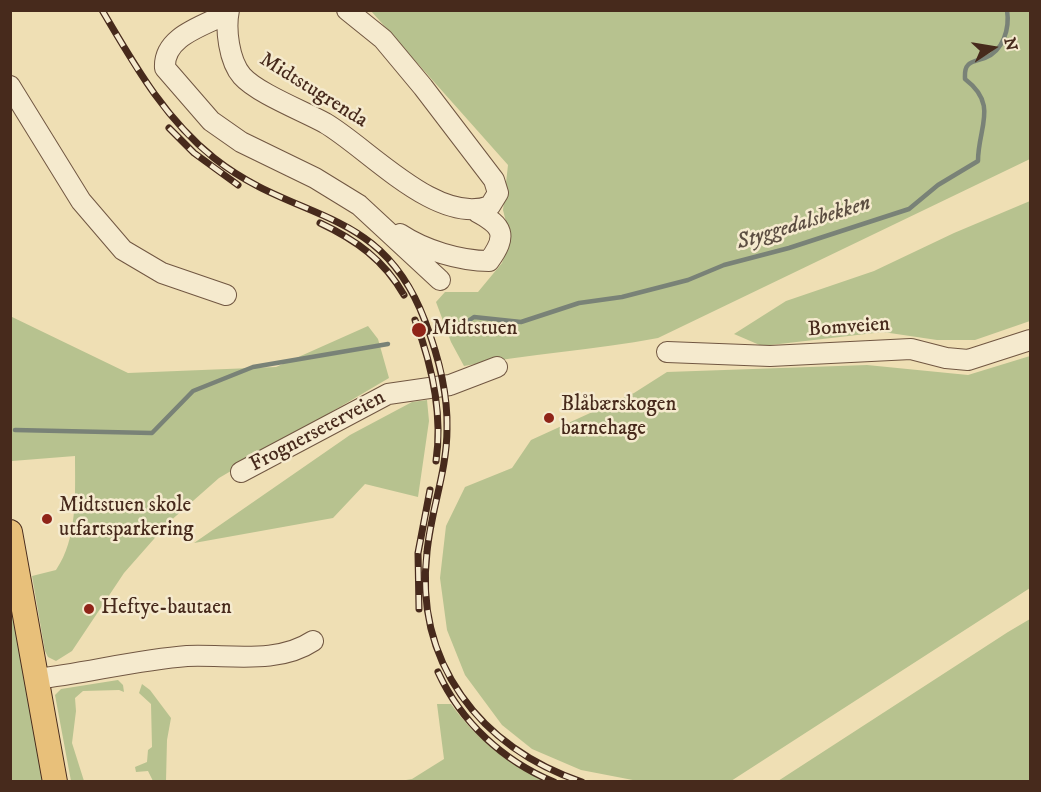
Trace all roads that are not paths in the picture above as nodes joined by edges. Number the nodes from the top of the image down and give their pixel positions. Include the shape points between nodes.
1 (346, 10) edge
2 (214, 14) edge
3 (10, 86) edge
4 (359, 205) junction
5 (477, 212) junction
6 (440, 280) dead end
7 (226, 295) dead end
8 (1030, 340) edge
9 (667, 352) dead end
10 (497, 367) dead end
11 (242, 472) dead end
12 (10, 532) edge
13 (313, 641) dead end
14 (36, 679) junction
15 (55, 782) edge

1 - 5 street via 383,39 494,180 498,193 490,206
2 - 4 street, Midtstugrenda via 171,43 164,57 165,68 211,121 241,142 315,178
2 - 5 street, Midtstugrenda via 233,62 249,83 325,123 380,164 444,203
3 - 7 street via 81,201 123,250 162,273
4 - 5 street, Midtstugrenda via 417,245 475,261 489,261 499,248 501,234 495,222
4 - 6 street, Midtstugrenda
8 - 9 street, Bomveien via 968,360 911,349 770,356
10 - 11 street, Frognerseterveien via 450,385 388,394
12 - 14 main road
13 - 14 street via 299,650 280,654 186,656
14 - 15 main road

